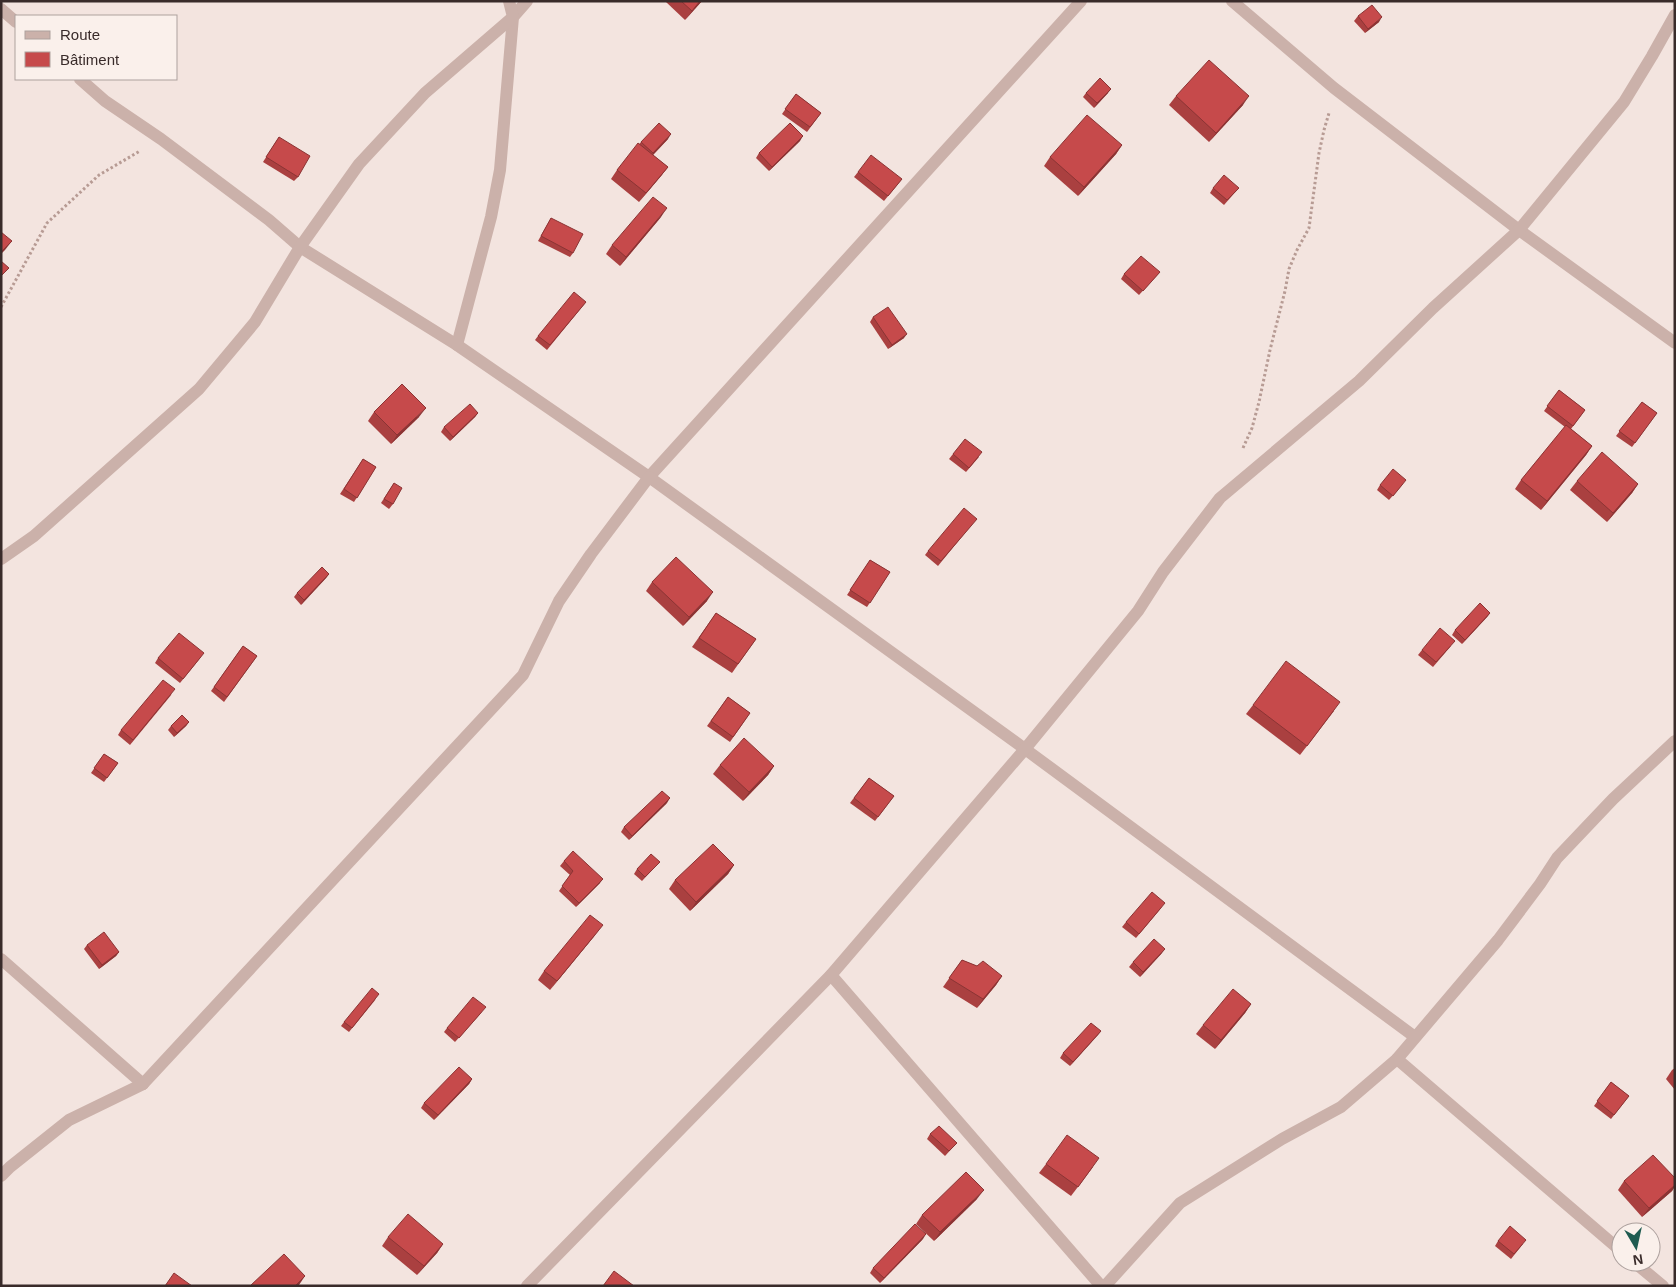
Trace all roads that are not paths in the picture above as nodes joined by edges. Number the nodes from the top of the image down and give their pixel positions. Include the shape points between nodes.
1 (509, 1) edge
2 (527, 1) edge
3 (1081, 1) edge
4 (1232, 1) edge
5 (1, 9) edge
6 (1675, 15) edge
7 (513, 17) junction
8 (15, 21) edge
9 (81, 80) edge
10 (1520, 230) junction
11 (300, 247) junction
12 (1675, 343) edge
13 (457, 345) junction
14 (649, 477) junction
15 (1, 558) edge
16 (1675, 741) edge
17 (1025, 749) junction
18 (1, 959) edge
19 (831, 975) junction
20 (1415, 1037) junction
21 (1397, 1059) junction
22 (142, 1084) junction
23 (1, 1176) edge
24 (1611, 1242) edge
25 (1646, 1272) edge
26 (527, 1286) edge
27 (1101, 1286) edge
28 (1105, 1286) edge
29 (1663, 1286) edge

1 - 7 street
2 - 7 street
3 - 14 street
4 - 10 street via 1334,88
5 - 8 street
6 - 10 street via 1624,102
7 - 11 street via 425,93 360,164
7 - 13 street via 500,170 489,226
9 - 11 street via 105,101 161,138 269,220
10 - 12 street
10 - 17 street via 1433,308 1359,381 1220,498 1163,572 1138,611
11 - 13 street
11 - 15 street via 255,322 199,389 34,536
13 - 14 street
14 - 17 street
14 - 22 street via 559,601 523,674
16 - 20 street via 1557,858 1498,940
17 - 19 street
17 - 20 street
18 - 22 street
19 - 26 street
19 - 27 street
20 - 21 street
21 - 24 street
21 - 28 street via 1341,1107 1282,1139 1180,1203
22 - 23 street via 69,1120
25 - 29 street

